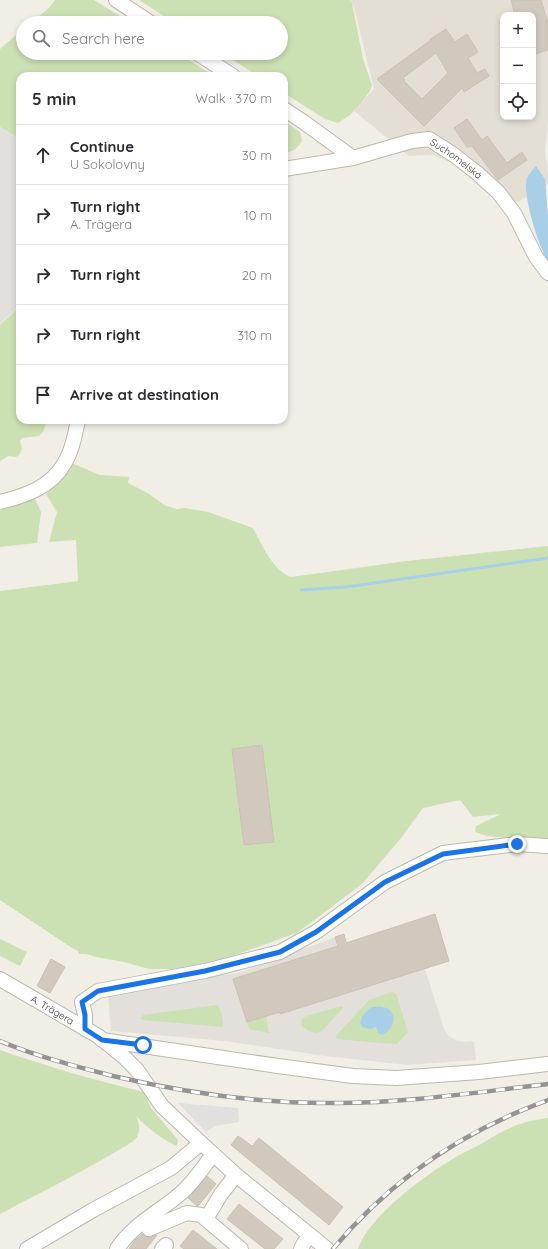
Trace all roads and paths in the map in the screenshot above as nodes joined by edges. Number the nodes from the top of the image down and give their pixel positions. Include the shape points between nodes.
1 (116, 0) edge
2 (140, 16) edge
3 (208, 60) edge
4 (227, 72) edge
5 (288, 112) edge
6 (353, 158) junction
7 (288, 168) edge
8 (548, 273) edge
9 (77, 424) edge
10 (0, 502) edge
11 (548, 846) edge
12 (0, 979) edge
13 (85, 1029) junction
14 (102, 1040) junction
15 (548, 1064) edge
16 (201, 1143) junction
17 (213, 1154) junction
18 (236, 1175) junction
19 (206, 1219) junction
20 (149, 1229) dead end
21 (310, 1236) junction
22 (27, 1249) edge
23 (117, 1249) edge
24 (241, 1249) edge
25 (301, 1249) edge
26 (327, 1249) edge

1 - 2 street
3 - 4 street
5 - 6 street
6 - 7 street
6 - 8 street, Suchomelská via 412,141 429,139 454,155 498,192 514,213 536,257
9 - 10 street via 70,452 64,465 55,475 33,492
11 - 13 street via 517,844 443,854 385,882 316,932 280,952 205,971 98,991 82,1002
12 - 13 street, A. Trägera
13 - 14 street, A. Trägera
14 - 15 street via 353,1076 396,1078
14 - 16 street, A. Trägera via 137,1070 162,1106
16 - 17 street, A. Trägera
16 - 22 street via 171,1168
17 - 18 street, A. Trägera
17 - 23 street via 181,1193 140,1224
18 - 19 street
18 - 21 street, A. Trägera
19 - 20 street via 201,1215 187,1213
19 - 24 street
21 - 25 street
21 - 26 street, A. Trägera

